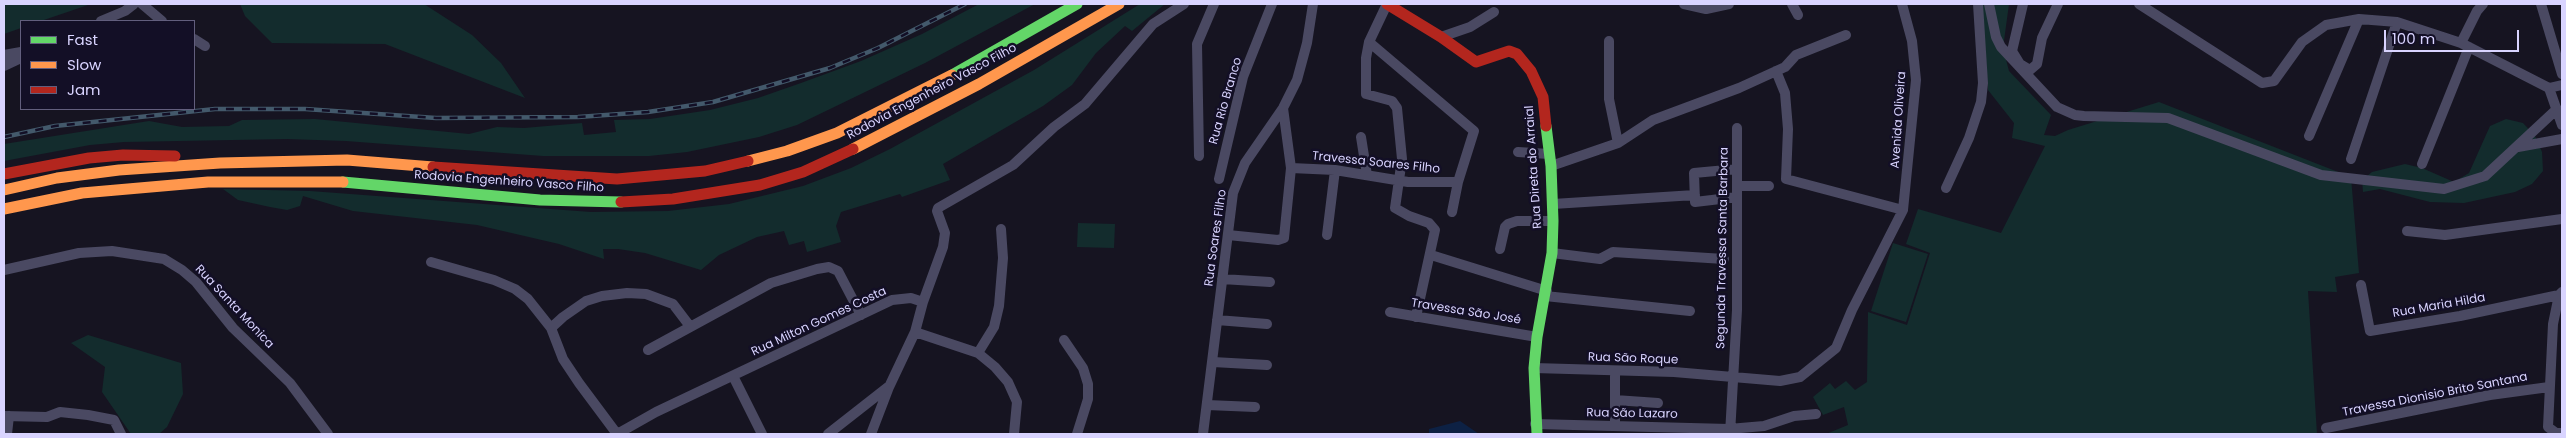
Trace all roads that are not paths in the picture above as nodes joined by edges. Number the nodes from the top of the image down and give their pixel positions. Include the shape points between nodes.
1 (134, 4) edge
2 (142, 4) edge
3 (1077, 4) edge
4 (1119, 4) edge
5 (1184, 4) edge
6 (1214, 4) edge
7 (1272, 4) edge
8 (1313, 4) edge
9 (1387, 4) edge
10 (1684, 4) edge
11 (1729, 4) edge
12 (1792, 4) edge
13 (1902, 4) edge
14 (1978, 4) edge
15 (1989, 4) edge
16 (2023, 4) edge
17 (2058, 4) edge
18 (2138, 4) edge
19 (2483, 4) edge
20 (2541, 4) edge
21 (1494, 12) dead end
22 (1798, 15) dead end
23 (2359, 19) junction
24 (103, 20) edge
25 (154, 20) edge
26 (2397, 22) junction
27 (1846, 35) dead end
28 (1441, 37) junction
29 (195, 41) edge
30 (1609, 41) dead end
31 (1369, 42) junction
32 (2465, 45) junction
33 (205, 46) dead end
34 (20, 52) edge
35 (4, 55) edge
36 (20, 58) edge
37 (4, 66) edge
38 (1776, 71) junction
39 (2562, 74) edge
40 (2562, 85) edge
41 (2549, 88) junction
42 (1283, 108) junction
43 (2557, 109) junction
44 (2562, 125) edge
45 (1737, 128) dead end
46 (2309, 136) dead end
47 (1361, 137) dead end
48 (2562, 139) edge
49 (1618, 143) junction
50 (2517, 147) junction
51 (1518, 152) dead end
52 (1549, 154) junction
53 (1199, 156) dead end
54 (2351, 159) dead end
55 (220, 163) junction
56 (2422, 164) dead end
57 (1550, 166) junction
58 (1291, 168) junction
59 (1737, 169) junction
60 (1335, 170) junction
61 (4, 174) edge
62 (1367, 175) junction
63 (1219, 179) dead end
64 (1400, 181) junction
65 (1458, 182) junction
66 (1769, 186) dead end
67 (1946, 188) dead end
68 (4, 190) edge
69 (1737, 192) junction
70 (1695, 198) junction
71 (1553, 204) junction
72 (4, 209) edge
73 (1903, 210) junction
74 (1452, 212) dead end
75 (2562, 219) edge
76 (1553, 221) junction
77 (1001, 229) dead end
78 (2407, 231) dead end
79 (1228, 235) junction
80 (1327, 235) dead end
81 (1500, 249) dead end
82 (1552, 253) junction
83 (1431, 255) junction
84 (1724, 259) dead end
85 (431, 262) dead end
86 (4, 270) edge
87 (1222, 279) junction
88 (1270, 282) dead end
89 (2361, 285) dead end
90 (1546, 293) junction
91 (2561, 294) edge
92 (923, 302) junction
93 (1690, 311) dead end
94 (1390, 312) dead end
95 (861, 316) junction
96 (1416, 316) junction
97 (1217, 320) junction
98 (1267, 324) dead end
99 (689, 325) junction
100 (551, 328) junction
101 (915, 332) junction
102 (1537, 336) junction
103 (1064, 340) dead end
104 (648, 350) dead end
105 (978, 353) junction
106 (1213, 362) junction
107 (1267, 365) dead end
108 (1534, 368) junction
109 (1615, 372) junction
110 (733, 376) junction
111 (1732, 378) junction
112 (888, 387) junction
113 (2549, 387) junction
114 (1615, 400) junction
115 (1658, 403) dead end
116 (1207, 405) junction
117 (1255, 407) dead end
118 (1816, 414) dead end
119 (6, 416) edge
120 (1615, 425) junction
121 (2326, 428) dead end
122 (1536, 429) edge
123 (1765, 430) edge
124 (2546, 430) edge
125 (1730, 432) edge
126 (2562, 433) edge
127 (7, 434) edge
128 (121, 434) edge
129 (328, 434) edge
130 (617, 434) edge
131 (762, 434) edge
132 (828, 434) edge
133 (871, 434) edge
134 (1014, 434) edge
135 (1077, 434) edge
136 (1203, 434) edge

1 - 24 street
2 - 25 street
3 - 55 main road, Rodovia Engenheiro Vasco Filho via 928,89 837,133 787,152 705,171 618,179 347,160
4 - 72 main road, Rodovia Engenheiro Vasco Filho via 979,84 844,154 803,172 716,193 609,203 540,200 347,182 250,181 82,193
5 - 92 street via 1153,24 1085,104 1013,164 938,208 945,240
6 - 53 street via 1196,44
7 - 63 street, Rua Rio Branco via 1243,77
8 - 42 street, Rua Soares Filho via 1301,68
9 - 28 main road, Rua Direta do Arraial
9 - 31 street
10 - 11 street via 1706,9
12 - 22 street
13 - 73 street, Avenida Oliveira via 1912,41 1916,80
14 - 67 street via 1983,83 1981,102
15 - 50 street via 2001,47 2057,108 2075,116 2168,118 2321,175 2444,189 2485,176
16 - 17 street via 2012,51 2020,64 2030,70 2037,64 2042,38
18 - 23 street via 2262,83 2274,81 2302,42 2326,25
19 - 32 street via 2477,11
20 - 39 street
21 - 28 street via 1470,27
23 - 26 street
23 - 46 street
26 - 32 street
26 - 54 street
27 - 38 street via 1796,55
28 - 52 main road, Rua Direta do Arraial via 1476,62 1509,51 1524,61 1543,96
29 - 33 street
30 - 49 street via 1609,99
31 - 64 street via 1366,94 1392,101 1397,108 1402,159
31 - 65 street via 1474,131
32 - 41 street
32 - 56 street
34 - 35 street
36 - 37 street
38 - 49 street via 1653,120
38 - 73 street via 1785,93 1788,129 1786,179
40 - 41 street
41 - 43 street
42 - 58 street
42 - 79 street, Rua Soares Filho via 1253,149 1239,175
43 - 44 street
43 - 50 street
45 - 59 street, Segunda Travessa Santa Barbara
47 - 62 street
48 - 50 street
49 - 57 street
51 - 52 street
52 - 57 main road, Rua Direta do Arraial
55 - 61 main road via 200,157 123,155
55 - 68 main road, Rodovia Engenheiro Vasco Filho via 119,170 57,178
57 - 71 main road, Rua Direta do Arraial
58 - 60 street, Travessa Soares Filho
58 - 79 street via 1283,239
59 - 69 street, Segunda Travessa Santa Barbara
59 - 70 street via 1694,173
60 - 62 street, Travessa Soares Filho
60 - 80 street
62 - 64 street, Travessa Soares Filho
64 - 65 street, Travessa Soares Filho
64 - 83 street via 1396,209 1432,225 1435,232
65 - 74 street
66 - 69 street
69 - 70 street
69 - 111 street, Segunda Travessa Santa Barbara via 1737,310
70 - 71 street
71 - 76 main road, Rua Direta do Arraial
73 - 111 street, Rua São Roque via 1836,348 1800,377 1780,380
75 - 78 street via 2445,235
76 - 81 street via 1508,224
76 - 82 main road, Rua Direta do Arraial
77 - 105 street via 1003,258 999,306 994,327
79 - 87 street, Rua Soares Filho
82 - 84 street via 1600,259 1613,252
82 - 90 main road, Rua Direta do Arraial
83 - 90 street
83 - 96 street
85 - 100 street via 514,289 528,299
86 - 129 street, Rua Santa Monica via 79,253 112,251 164,259 196,282 234,328 290,383
87 - 88 street
87 - 97 street, Rua Soares Filho
89 - 91 street, Rua Maria Hilda via 2370,331
90 - 93 street
90 - 102 main road, Rua Direta do Arraial
91 - 113 street via 2553,324
92 - 95 street, Rua Milton Gomes Costa via 902,298
92 - 101 street
94 - 96 street, Travessa São José
95 - 99 street via 838,271 830,267 802,272 771,283
95 - 110 street, Rua Milton Gomes Costa
96 - 102 street, Travessa São José
97 - 98 street
97 - 106 street, Rua Soares Filho
99 - 100 street via 673,304 646,294 627,294 586,301
99 - 104 street
100 - 130 street via 563,359
101 - 105 street
101 - 112 street
102 - 108 main road, Rua Direta do Arraial
103 - 135 street via 1083,368 1088,384 1088,399
105 - 134 street via 995,367 1014,392 1018,408
106 - 107 street
106 - 116 street, Rua Soares Filho
108 - 109 street, Rua São Roque
108 - 122 main road, Rua Direta do Arraial
109 - 111 street, Rua São Roque via 1674,372
109 - 114 street
110 - 130 street, Rua Milton Gomes Costa
110 - 131 street
111 - 125 street, Segunda Travessa Santa Barbara
112 - 132 street
112 - 133 street
113 - 121 street, Travessa Dionisio Brito Santana via 2490,395
113 - 124 street
114 - 115 street
114 - 120 street
116 - 117 street
116 - 136 street, Rua Soares Filho
118 - 123 street, Rua São Lazaro via 1794,416
119 - 127 street
119 - 128 street via 47,417 60,412 88,415 114,420
120 - 122 street, Rua São Lazaro
120 - 125 street, Rua São Lazaro
123 - 125 street, Rua São Lazaro
124 - 126 street

